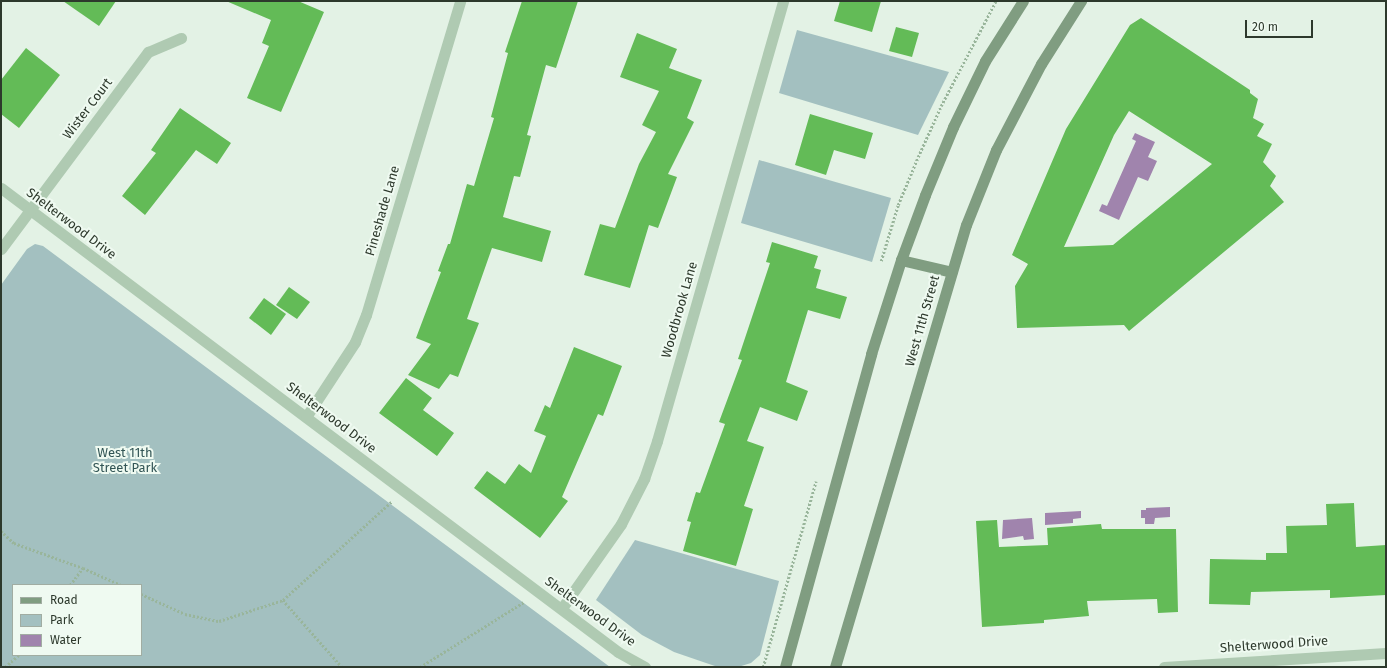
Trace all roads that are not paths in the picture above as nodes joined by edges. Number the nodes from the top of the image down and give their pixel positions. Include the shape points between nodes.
1 (460, 1) edge
2 (783, 1) edge
3 (1023, 1) edge
4 (1081, 1) edge
5 (181, 38) dead end
6 (1, 188) edge
7 (30, 211) junction
8 (1, 249) edge
9 (901, 260) junction
10 (952, 272) junction
11 (306, 417) junction
12 (562, 608) junction
13 (1386, 653) edge
14 (646, 667) edge
15 (785, 667) edge
16 (835, 667) edge
17 (1164, 667) edge

1 - 11 street, Pineshade Lane via 366,315 355,342
2 - 12 street, Woodbrook Lane via 644,479 621,524
3 - 9 main road via 985,61 953,127
4 - 10 main road, West 11th Street via 1041,64 996,150 966,225
5 - 7 street, Wister Court via 148,52
6 - 7 street, Shelterwood Drive
7 - 8 street, Wister Court
7 - 11 street, Shelterwood Drive
9 - 10 main road
9 - 15 main road via 871,354
10 - 16 main road, West 11th Street
11 - 12 street, Shelterwood Drive
12 - 14 street, Shelterwood Drive via 618,652
13 - 17 street, Shelterwood Drive

